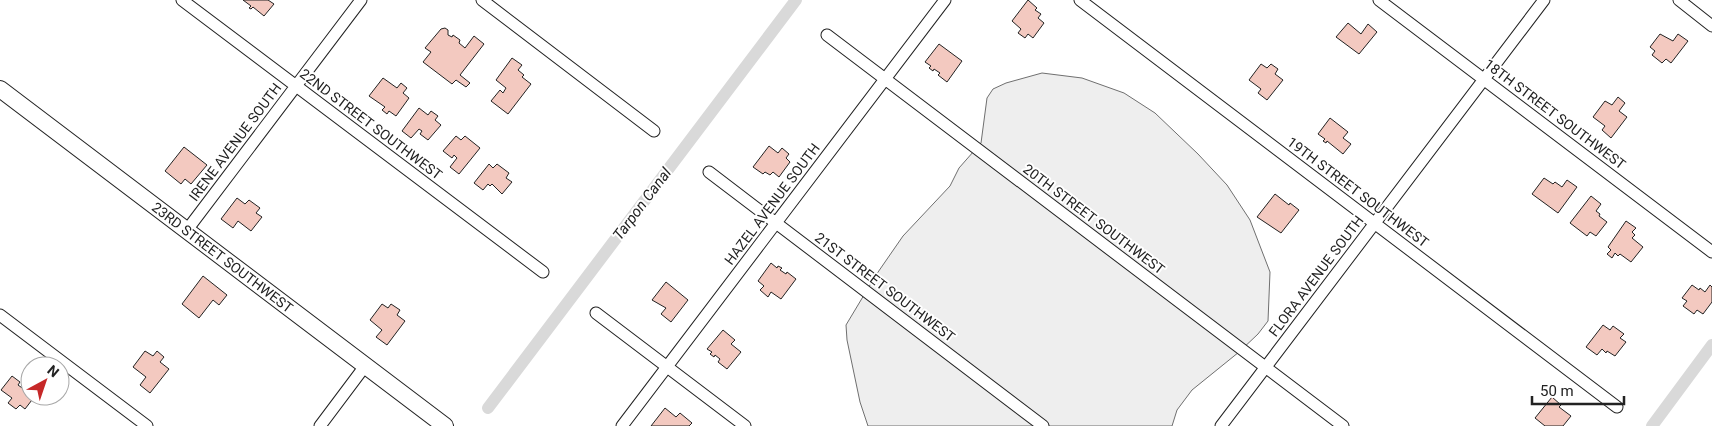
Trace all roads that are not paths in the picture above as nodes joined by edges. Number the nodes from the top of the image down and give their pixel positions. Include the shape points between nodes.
1 (182, 0) edge
2 (361, 0) edge
3 (482, 0) edge
4 (945, 0) edge
5 (1080, 0) edge
6 (1379, 0) edge
7 (1544, 0) edge
8 (1678, 0) edge
9 (1712, 26) edge
10 (827, 34) dead end
11 (885, 79) junction
12 (1484, 79) junction
13 (296, 86) junction
14 (0, 89) edge
15 (654, 131) dead end
16 (710, 172) dead end
17 (776, 223) junction
18 (1374, 223) junction
19 (187, 230) junction
20 (1712, 252) edge
21 (543, 272) dead end
22 (596, 313) dead end
23 (0, 315) edge
24 (365, 366) junction
25 (667, 367) junction
26 (1265, 368) junction
27 (1617, 407) dead end
28 (147, 426) edge
29 (320, 426) edge
30 (445, 426) edge
31 (622, 426) edge
32 (745, 426) edge
33 (1043, 426) edge
34 (1221, 426) edge
35 (1343, 426) edge

1 - 13 street, 22ND STREET SOUTHWEST
2 - 13 street, IRENE AVENUE SOUTH
3 - 15 street
4 - 11 street, HAZEL AVENUE SOUTH
5 - 18 street, 19TH STREET SOUTHWEST
6 - 12 street, 18TH STREET SOUTHWEST
7 - 12 street, FLORA AVENUE SOUTH
8 - 9 street
10 - 11 street, 20TH STREET SOUTHWEST
11 - 17 street, HAZEL AVENUE SOUTH
11 - 26 street, 20TH STREET SOUTHWEST
12 - 18 street, FLORA AVENUE SOUTH
12 - 20 street, 18TH STREET SOUTHWEST
13 - 19 street, IRENE AVENUE SOUTH
13 - 21 street, 22ND STREET SOUTHWEST
14 - 19 street, 23RD STREET SOUTHWEST
16 - 17 street, 21ST STREET SOUTHWEST
17 - 25 street, HAZEL AVENUE SOUTH
17 - 33 street, 21ST STREET SOUTHWEST
18 - 26 street, FLORA AVENUE SOUTH
18 - 27 street, 19TH STREET SOUTHWEST
19 - 24 street, 23RD STREET SOUTHWEST
22 - 25 street
23 - 28 street
24 - 29 street
24 - 30 street, 23RD STREET SOUTHWEST
25 - 31 street, HAZEL AVENUE SOUTH
25 - 32 street
26 - 34 street, FLORA AVENUE SOUTH
26 - 35 street, 20TH STREET SOUTHWEST

